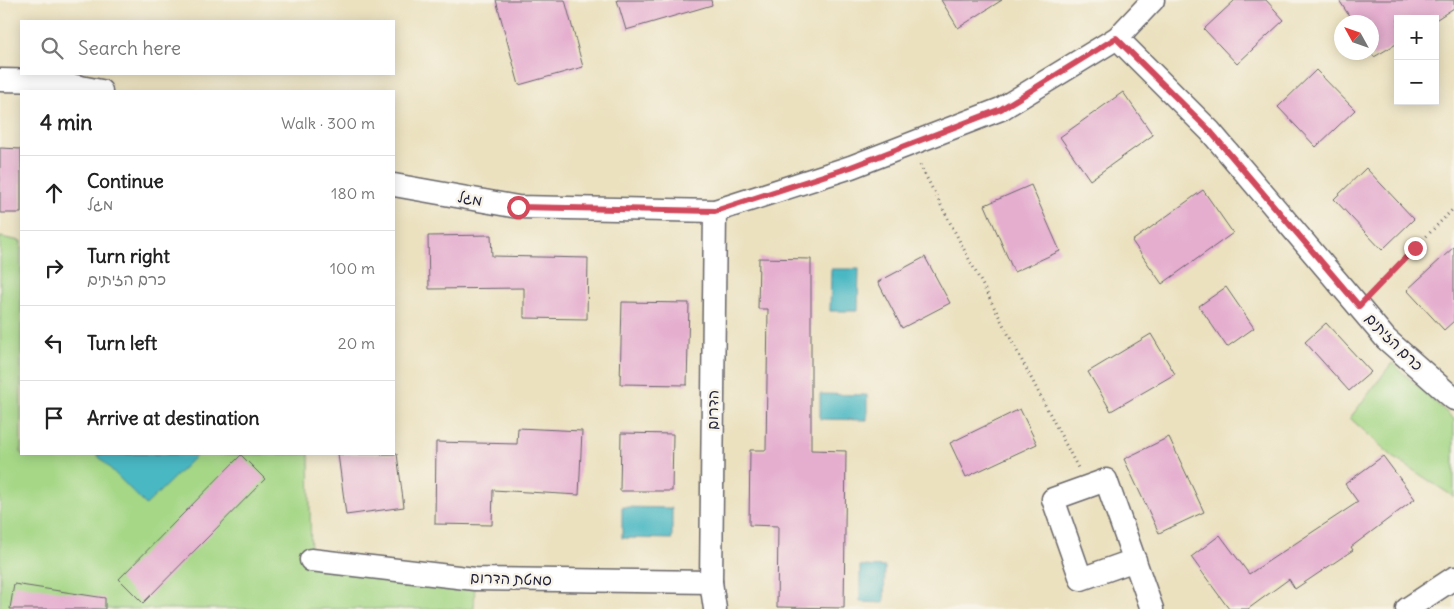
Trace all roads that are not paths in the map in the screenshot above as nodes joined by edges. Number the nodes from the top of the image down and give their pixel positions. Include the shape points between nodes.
1 (1153, 0) edge
2 (1116, 38) junction
3 (0, 80) edge
4 (96, 90) edge
5 (395, 185) edge
6 (715, 211) junction
7 (1454, 399) edge
8 (311, 560) dead end
9 (1135, 560) junction
10 (1454, 578) edge
11 (712, 582) junction
12 (715, 609) edge
13 (1152, 609) edge
14 (1408, 609) edge

1 - 2 street, מגל
2 - 6 street, מגל via 1001,109 851,167
2 - 7 street, כרם הזיתים via 1210,131 1386,339
3 - 4 street via 50,81
5 - 6 street, מגל via 518,207
6 - 11 street, הדרום
8 - 11 street, סמטת הדרום via 475,579
9 - 9 street via 1106,480 1053,498 1081,579
9 - 13 street
10 - 14 street
11 - 12 street, הדרום

